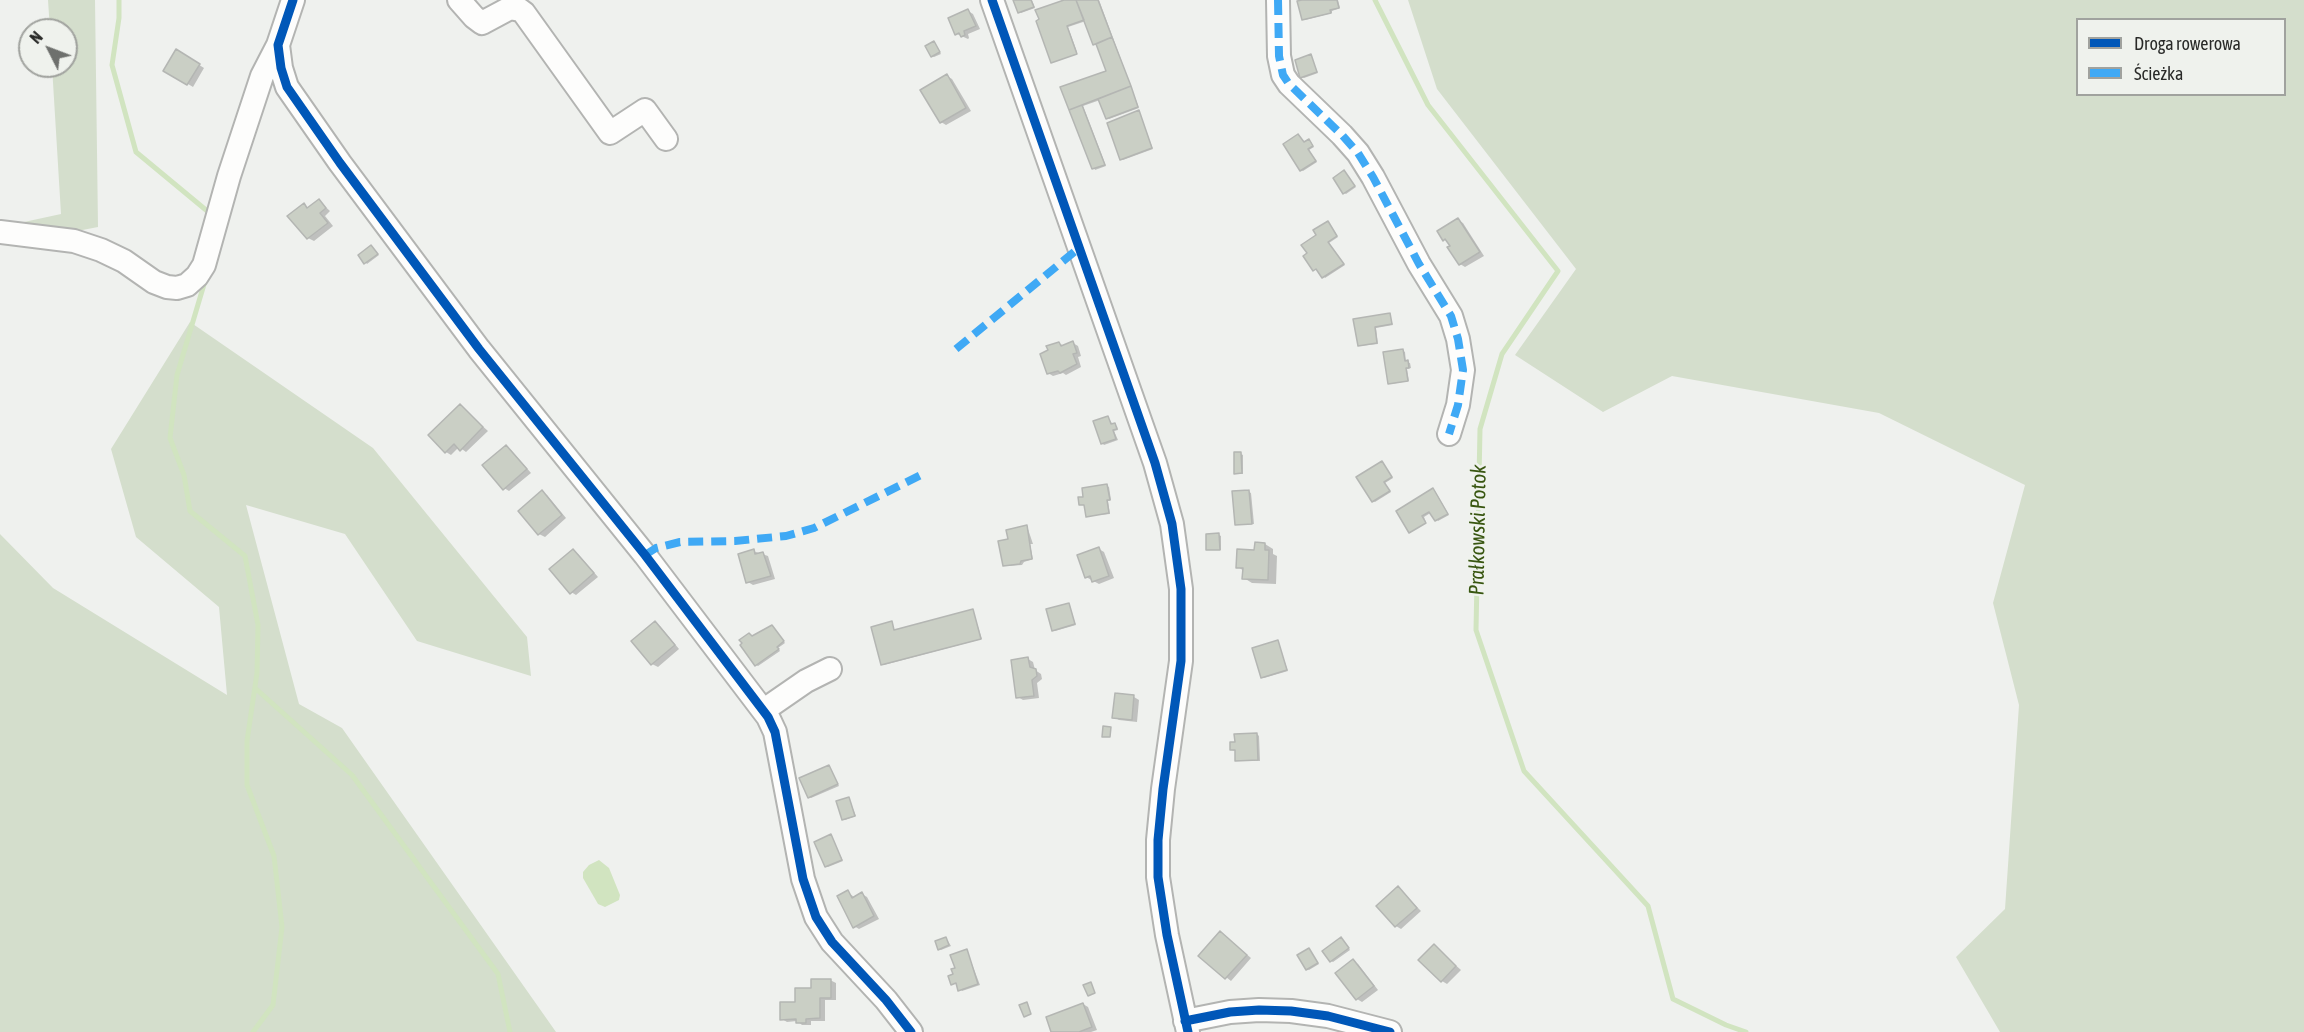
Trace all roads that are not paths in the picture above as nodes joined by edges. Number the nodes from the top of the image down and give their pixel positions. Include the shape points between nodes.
1 (293, 0) edge
2 (459, 0) edge
3 (992, 0) edge
4 (1278, 0) edge
5 (278, 45) junction
6 (666, 139) dead end
7 (0, 232) edge
8 (1449, 434) dead end
9 (830, 669) dead end
10 (764, 710) junction
11 (1187, 1026) edge
12 (911, 1032) edge
13 (1390, 1032) edge

1 - 5 street
2 - 6 street via 482,23 510,8 524,13 610,133 645,110
3 - 11 street via 1155,463 1172,524 1181,589 1181,661 1163,789 1158,877
4 - 8 street via 1283,75 1358,153 1451,316 1463,370
5 - 7 street via 262,76 204,265 187,285 167,287 108,254 74,242
5 - 10 street via 287,87 340,163 479,349
9 - 10 street
10 - 12 street via 775,732 803,879 816,917 832,942
11 - 13 street via 1230,1012 1259,1010 1328,1016

